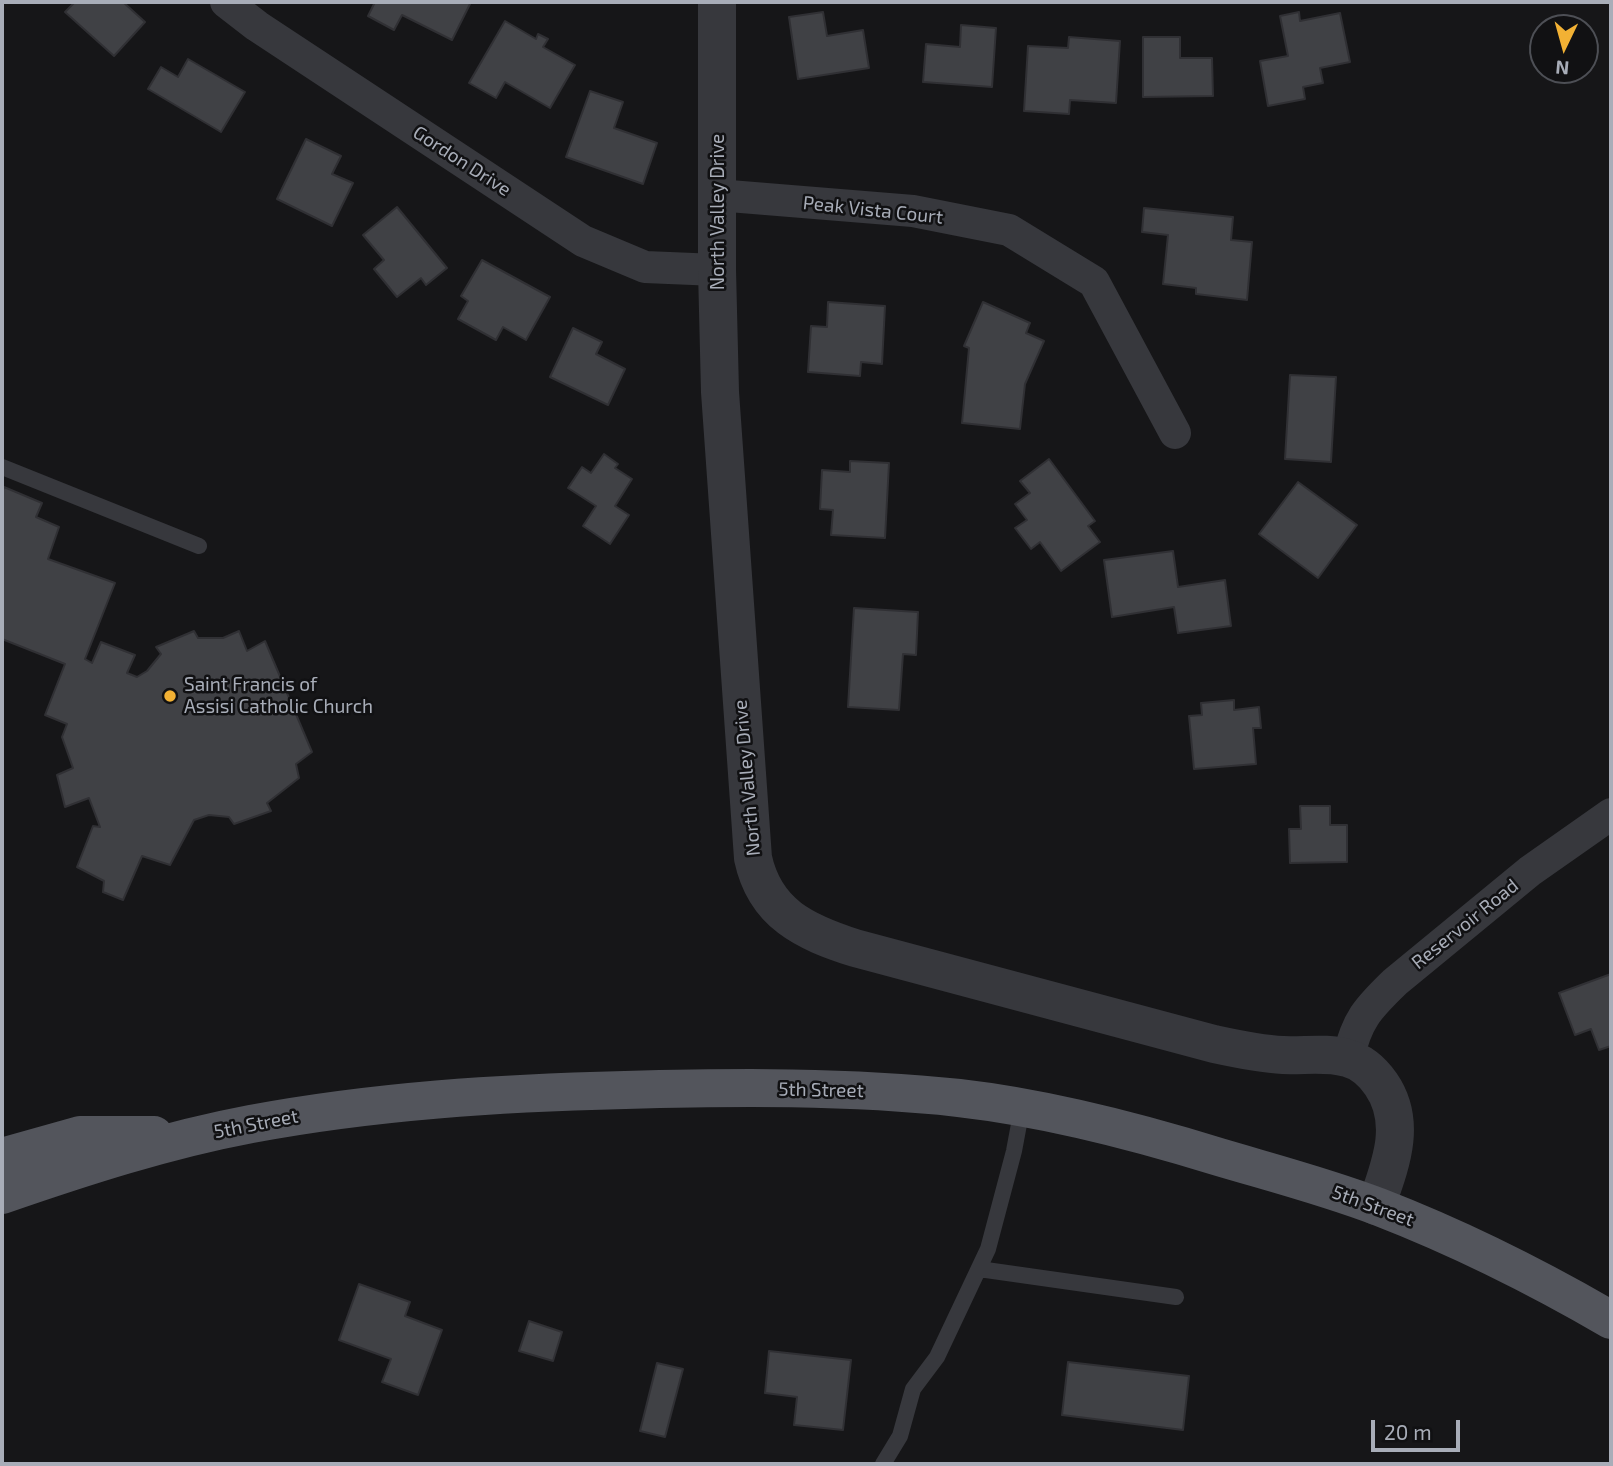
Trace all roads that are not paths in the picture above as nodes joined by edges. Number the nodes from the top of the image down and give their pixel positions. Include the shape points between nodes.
1 (226, 2) edge
2 (717, 2) edge
3 (717, 195) junction
4 (717, 270) junction
5 (1175, 433) dead end
6 (2, 467) edge
7 (199, 546) dead end
8 (1611, 814) edge
9 (1348, 1058) junction
10 (1022, 1108) junction
11 (201, 1135) junction
12 (2, 1157) edge
13 (2, 1195) edge
14 (1376, 1206) junction
15 (979, 1269) junction
16 (1176, 1297) dead end
17 (1611, 1320) edge
18 (883, 1464) edge

1 - 4 street, Gordon Drive via 583,241 645,267
2 - 3 street, North Valley Drive
3 - 4 street, North Valley Drive
3 - 5 street, Peak Vista Court via 913,211 1009,230 1094,282
4 - 9 street, North Valley Drive via 727,512 753,858 762,886 779,910 808,931 842,944 1214,1044 1264,1053
6 - 7 lane
8 - 9 street, Reservoir Road via 1530,871 1395,982 1357,1025
9 - 14 street via 1372,1073 1394,1112 1392,1159
10 - 11 main road, 5th Street via 869,1091 524,1092 330,1110
10 - 14 main road, 5th Street via 1180,1145
10 - 15 lane via 1014,1152
11 - 12 main road via 80,1135
11 - 13 main road, 5th Street
14 - 17 main road, 5th Street via 1556,1289
15 - 16 lane
15 - 18 lane via 937,1357 914,1388 900,1436

